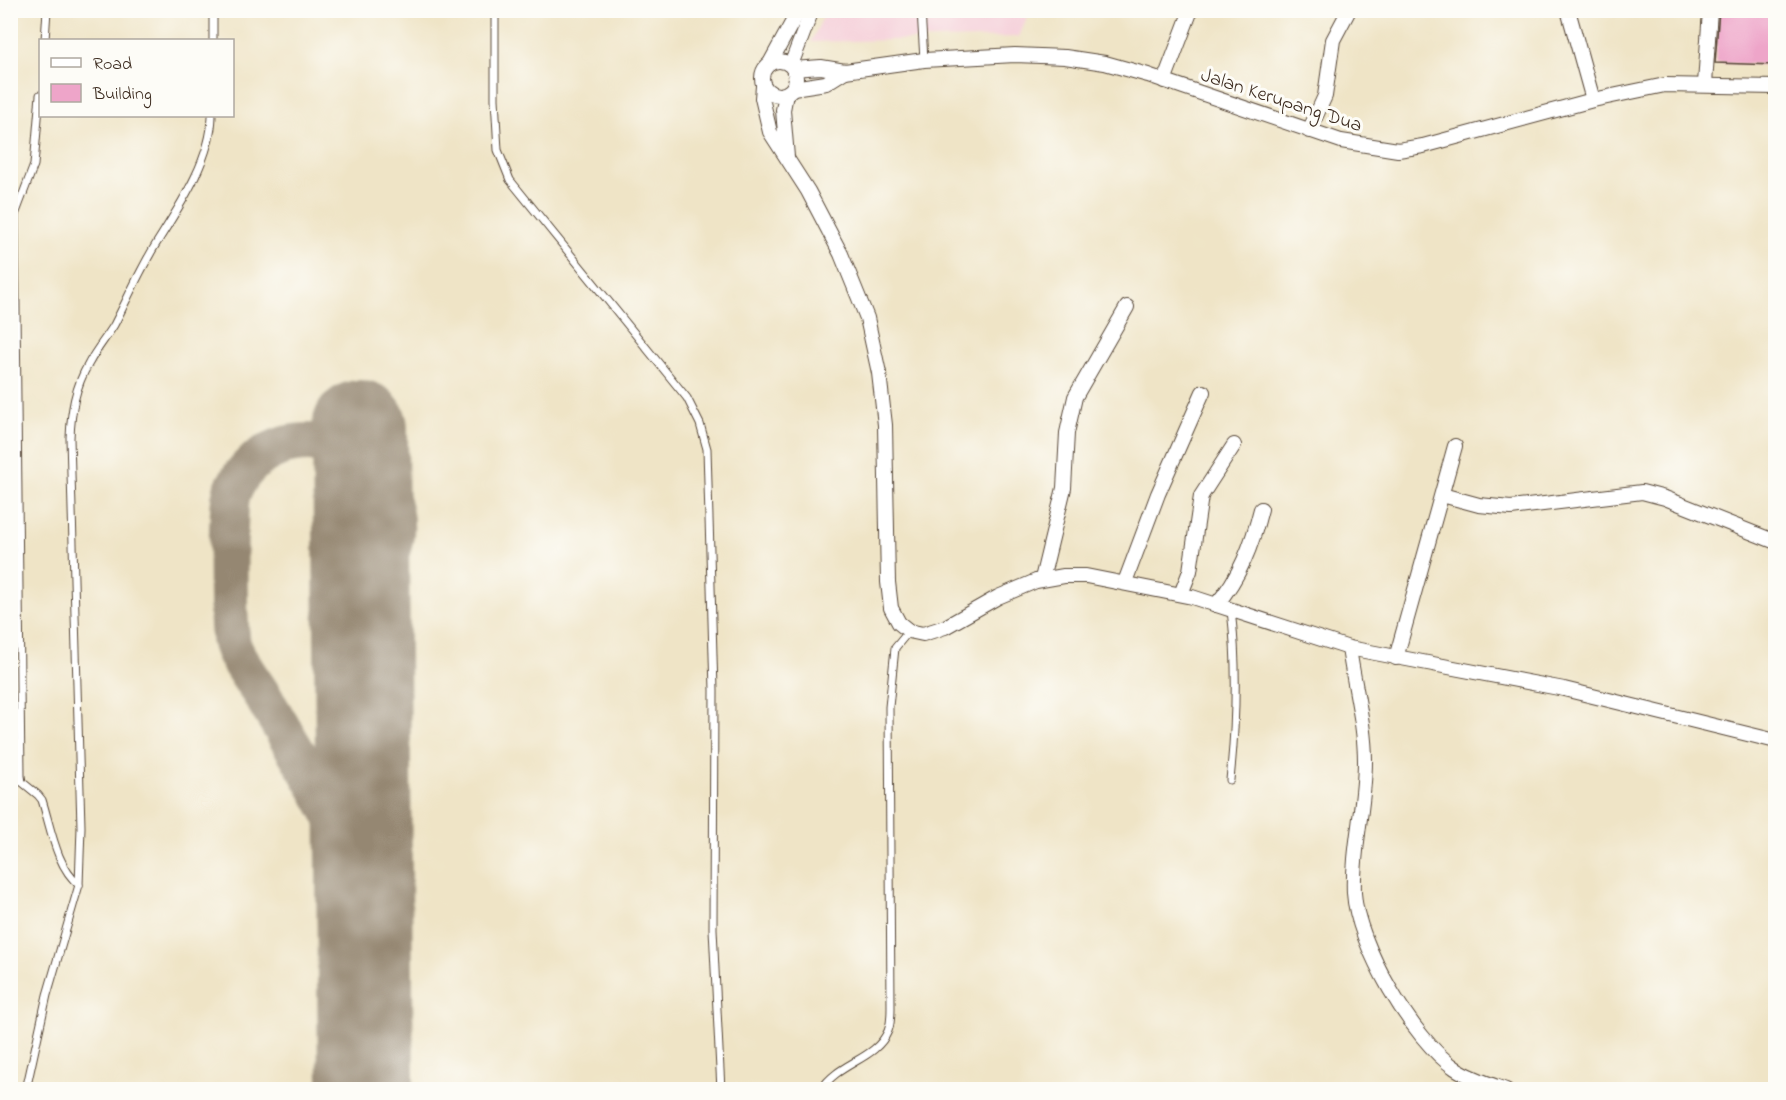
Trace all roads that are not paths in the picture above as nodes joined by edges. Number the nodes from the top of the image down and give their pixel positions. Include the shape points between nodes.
1 (47, 10) edge
2 (213, 10) edge
3 (495, 10) edge
4 (799, 10) edge
5 (812, 10) edge
6 (921, 10) edge
7 (1191, 10) edge
8 (1348, 10) edge
9 (1568, 10) edge
10 (1710, 10) edge
11 (45, 39) edge
12 (213, 39) edge
13 (924, 60) junction
14 (770, 63) junction
15 (792, 67) junction
16 (845, 71) junction
17 (1164, 81) junction
18 (1705, 84) junction
19 (763, 86) junction
20 (1776, 87) edge
21 (789, 91) junction
22 (1593, 100) junction
23 (39, 107) edge
24 (212, 117) edge
25 (1309, 131) junction
26 (788, 163) junction
27 (1127, 307) dead end
28 (1203, 392) dead end
29 (1234, 445) dead end
30 (1455, 446) dead end
31 (1442, 495) junction
32 (1261, 510) dead end
33 (1776, 542) edge
34 (1042, 579) junction
35 (1125, 582) junction
36 (1181, 594) junction
37 (1216, 605) junction
38 (1231, 610) junction
39 (909, 631) junction
40 (1349, 648) junction
41 (1396, 658) junction
42 (1775, 740) edge
43 (1230, 780) dead end
44 (79, 885) junction
45 (26, 1089) edge
46 (721, 1089) edge
47 (821, 1089) edge
48 (1506, 1089) edge

1 - 11 lane
2 - 12 lane
3 - 46 lane via 498,150 510,180 687,398 707,448 714,690 713,929
4 - 14 street
5 - 15 street
6 - 13 lane
7 - 17 street
8 - 25 street via 1333,40 1325,96
9 - 22 street
10 - 18 street
13 - 16 street, Jalan Kerupang Dua
13 - 17 street, Jalan Kerupang Dua via 1015,55 1065,57 1105,63
14 - 15 street via 782,61
14 - 19 street via 763,71
15 - 16 street, Jalan Kerupang Dua
15 - 21 street via 796,78
16 - 21 street, Jalan Kerupang Dua via 826,83
17 - 25 street, Jalan Kerupang Dua
18 - 20 street, Jalan Kerupang Dua
18 - 22 street, Jalan Kerupang Dua via 1665,86
19 - 21 street via 772,94
19 - 26 street via 770,132
21 - 26 street via 783,118
22 - 25 street, Jalan Kerupang Dua via 1398,150 1341,141
23 - 44 lane via 34,165 15,215 21,776 22,782 42,800 62,864
24 - 44 lane via 202,158 180,206 88,364 72,408 81,816
26 - 39 street via 841,254 867,318 885,425 890,599 899,623
27 - 34 street via 1075,397 1067,433 1064,488
28 - 35 street
29 - 36 street via 1201,495 1190,571
30 - 31 street
31 - 33 street via 1479,506 1511,508 1642,492
31 - 41 street
32 - 37 street via 1242,569
34 - 35 street via 1086,576
34 - 39 street via 998,597 945,627 923,634
35 - 36 street
36 - 37 street
37 - 38 street
38 - 40 street
38 - 43 lane via 1237,658
39 - 47 lane via 895,648 889,707 889,1030 878,1046 830,1075
40 - 41 street
40 - 48 street via 1365,760 1354,894 1370,951 1393,994 1441,1055 1454,1068
41 - 42 street via 1564,688
44 - 45 lane via 47,995

